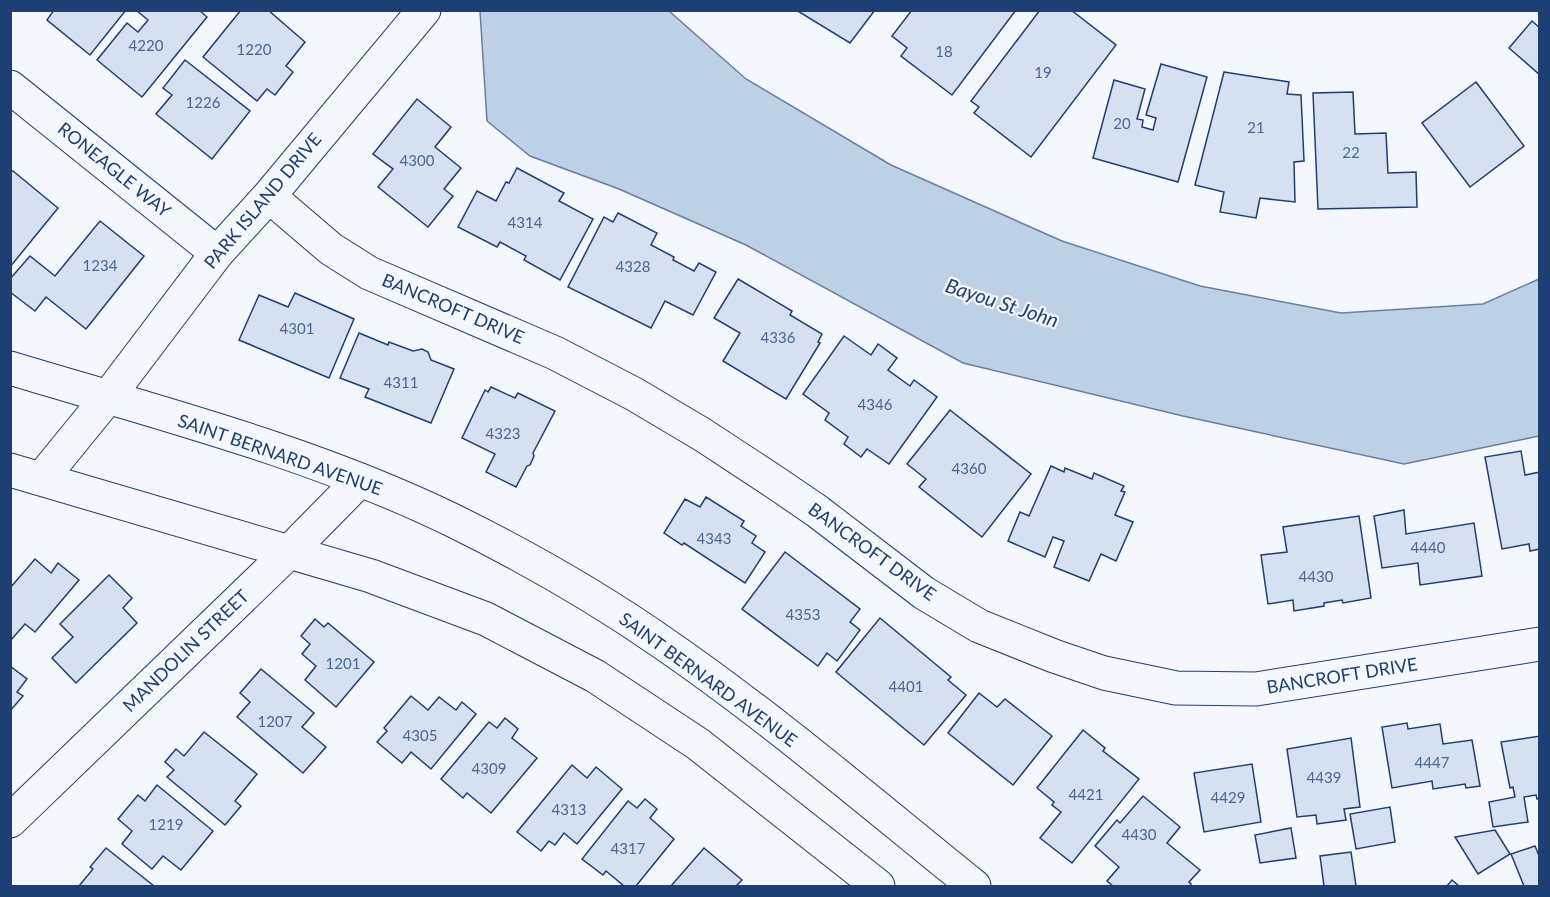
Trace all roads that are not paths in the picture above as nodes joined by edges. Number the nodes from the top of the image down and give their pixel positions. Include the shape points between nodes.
1 (424, 10) edge
2 (10, 87) edge
3 (269, 196) junction
4 (217, 253) junction
5 (10, 368) edge
6 (108, 397) junction
7 (10, 470) edge
8 (42, 478) junction
9 (360, 480) junction
10 (289, 552) junction
11 (1539, 644) edge
12 (10, 820) edge
13 (878, 886) edge
14 (974, 886) edge

1 - 3 street, PARK ISLAND DRIVE
2 - 4 street, RONEAGLE WAY
3 - 4 street, PARK ISLAND DRIVE
3 - 11 street, BANCROFT DRIVE via 331,249 369,273 555,353 634,394 818,511 924,593 979,626 1064,659 1104,673 1176,688 1256,689
4 - 6 street, PARK ISLAND DRIVE
5 - 6 street, SAINT BERNARD AVENUE
6 - 8 street, PARK ISLAND DRIVE
6 - 9 street, SAINT BERNARD AVENUE via 261,444
7 - 8 street
8 - 10 street
9 - 10 street, MANDOLIN STREET
9 - 14 street, SAINT BERNARD AVENUE via 452,520 549,572 663,642 762,715
10 - 12 street, MANDOLIN STREET
10 - 13 street via 371,576 486,620 596,676 698,744

